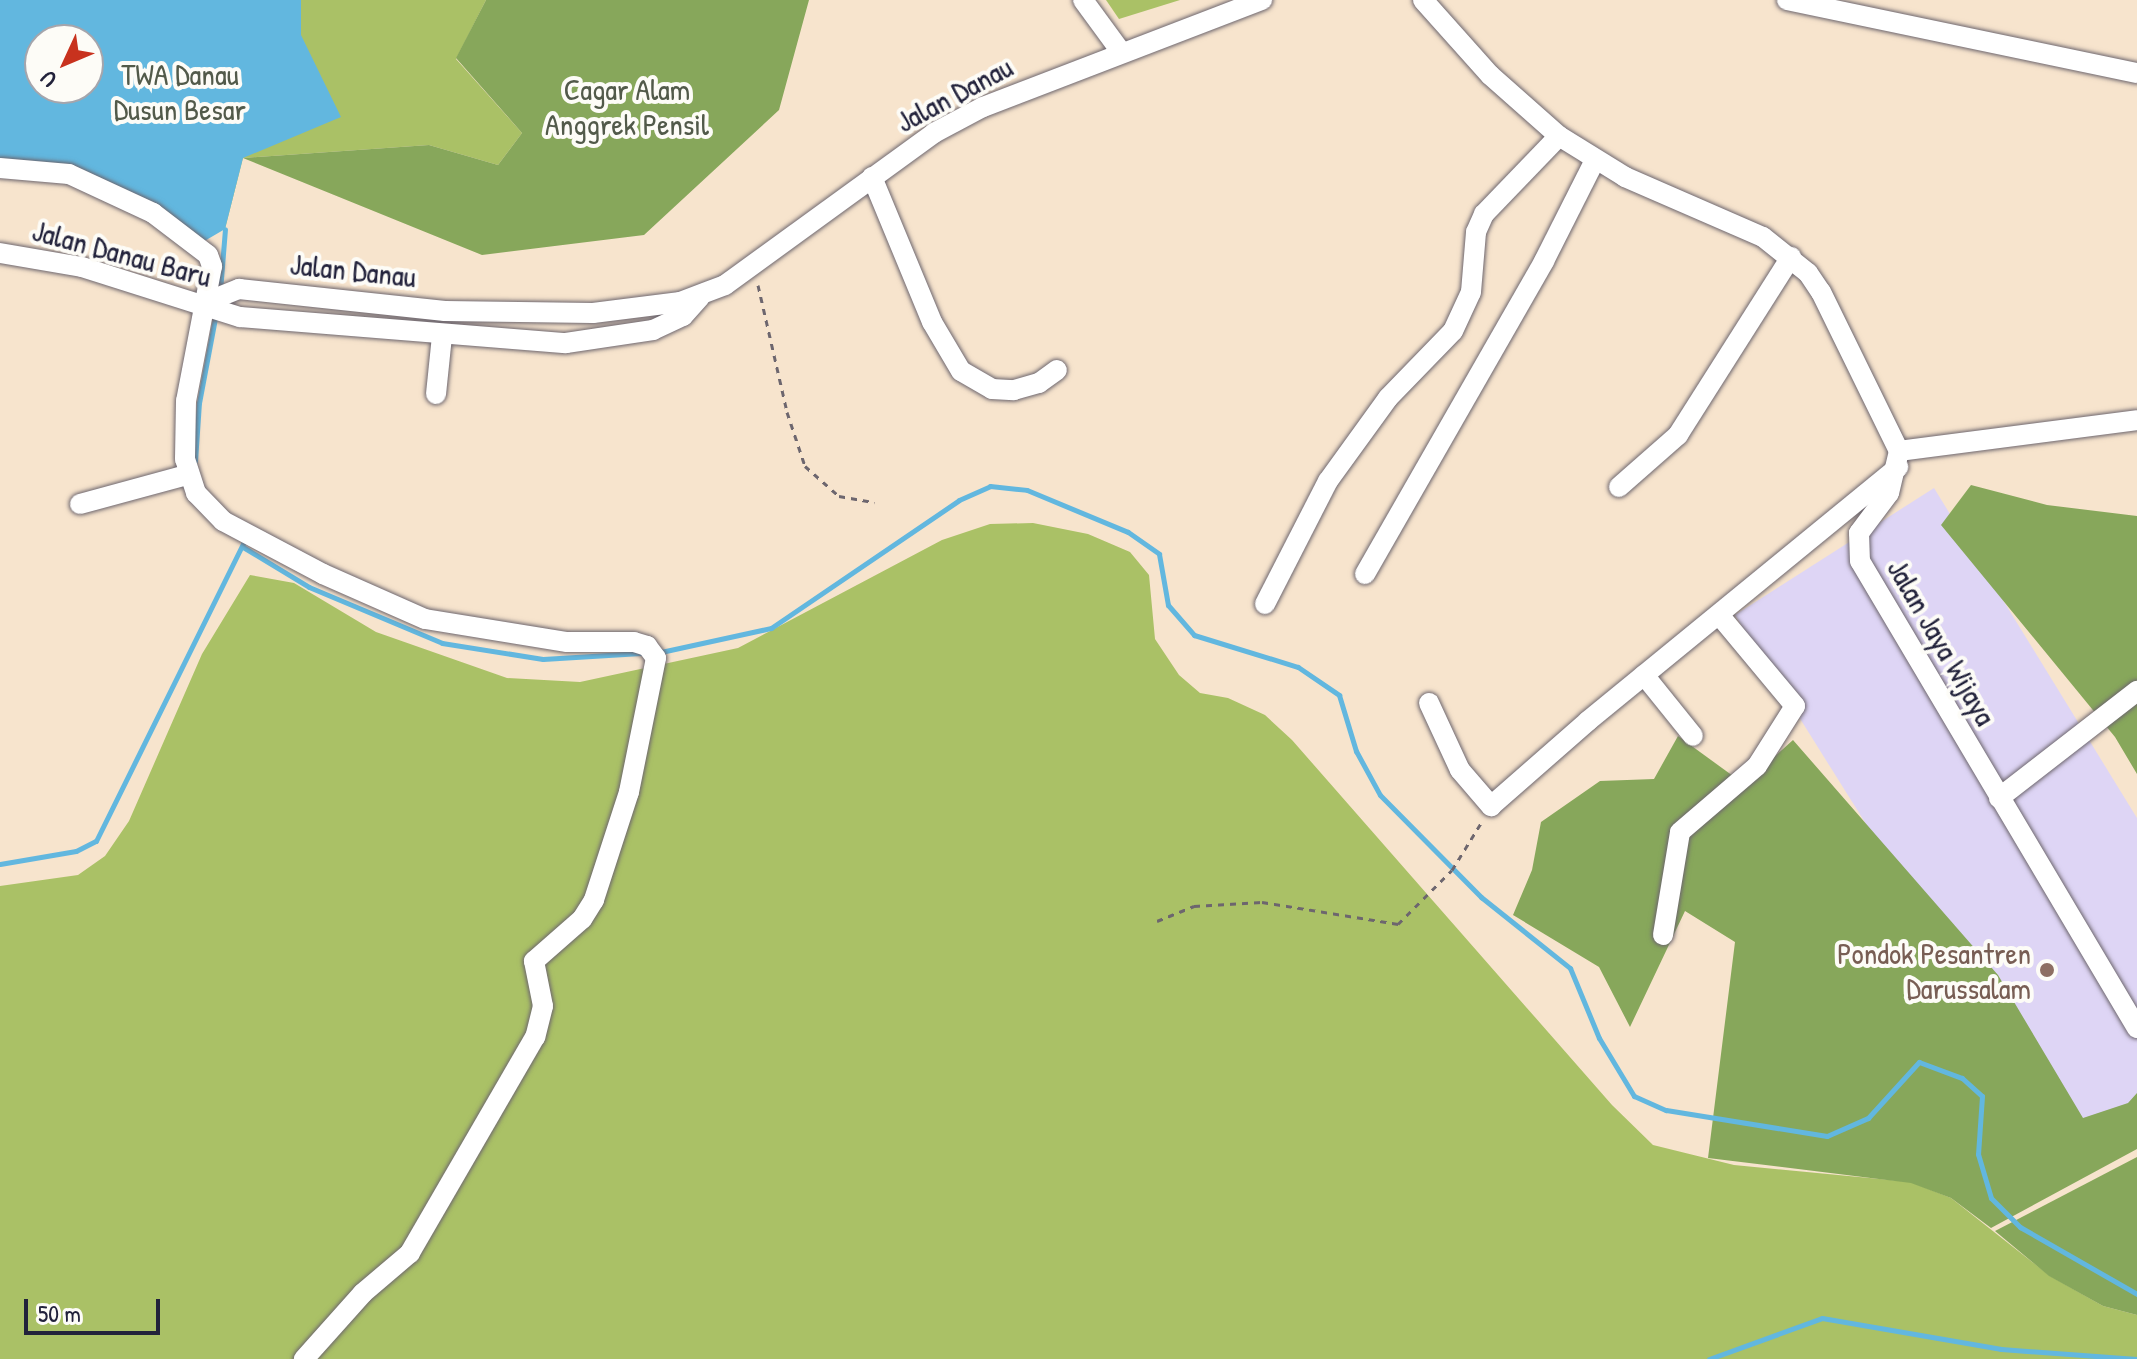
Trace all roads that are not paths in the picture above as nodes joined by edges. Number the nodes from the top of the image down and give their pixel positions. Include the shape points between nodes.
1 (1083, 0) edge
2 (1262, 0) edge
3 (1423, 0) edge
4 (1787, 0) edge
5 (1121, 52) junction
6 (2137, 73) edge
7 (1559, 136) junction
8 (1595, 160) junction
9 (0, 168) edge
10 (872, 177) junction
11 (0, 253) edge
12 (1791, 257) junction
13 (703, 294) junction
14 (217, 304) junction
15 (442, 336) junction
16 (1057, 370) dead end
17 (436, 394) dead end
18 (2137, 420) edge
19 (1898, 459) junction
20 (187, 475) junction
21 (1619, 487) dead end
22 (80, 504) dead end
23 (1365, 574) dead end
24 (1265, 604) dead end
25 (1720, 616) junction
26 (1644, 675) junction
27 (2137, 691) edge
28 (1429, 703) dead end
29 (1693, 736) dead end
30 (1999, 798) junction
31 (1663, 935) dead end
32 (2137, 1028) edge
33 (304, 1359) edge

1 - 5 street
2 - 5 street, Jalan Danau
3 - 7 street via 1490,75
4 - 6 street
5 - 10 street, Jalan Danau via 983,107
7 - 8 street
7 - 24 street via 1484,214 1476,232 1471,292 1458,322 1388,398 1328,481
8 - 12 street via 1763,237
8 - 23 street via 1544,261
9 - 14 street via 69,174 142,207 202,251 212,266
10 - 13 street, Jalan Danau via 754,265
10 - 16 street via 932,322 961,371 992,389 1014,390 1039,383
11 - 14 street, Jalan Danau Baru via 82,267
12 - 19 street via 1821,292
12 - 21 street via 1678,435
13 - 14 street, Jalan Danau via 593,313 445,311 239,289
13 - 15 street, Jalan Danau via 683,316 653,330 593,341
14 - 15 street, Jalan Danau
14 - 20 street via 186,401
15 - 17 street
18 - 19 street
19 - 25 street
19 - 30 street, Jalan Jaya Wijaya via 1889,493 1859,533 1860,561
20 - 22 street
20 - 33 street via 210,509 246,536 425,619 567,642 634,642 647,646 657,665 629,792 594,900 582,919 534,961 543,1006 535,1037 410,1253 363,1293
25 - 26 street
25 - 31 street via 1795,706 1757,766 1680,832
26 - 28 street via 1491,806 1460,770
26 - 29 street
27 - 30 street
30 - 32 street, Jalan Jaya Wijaya

